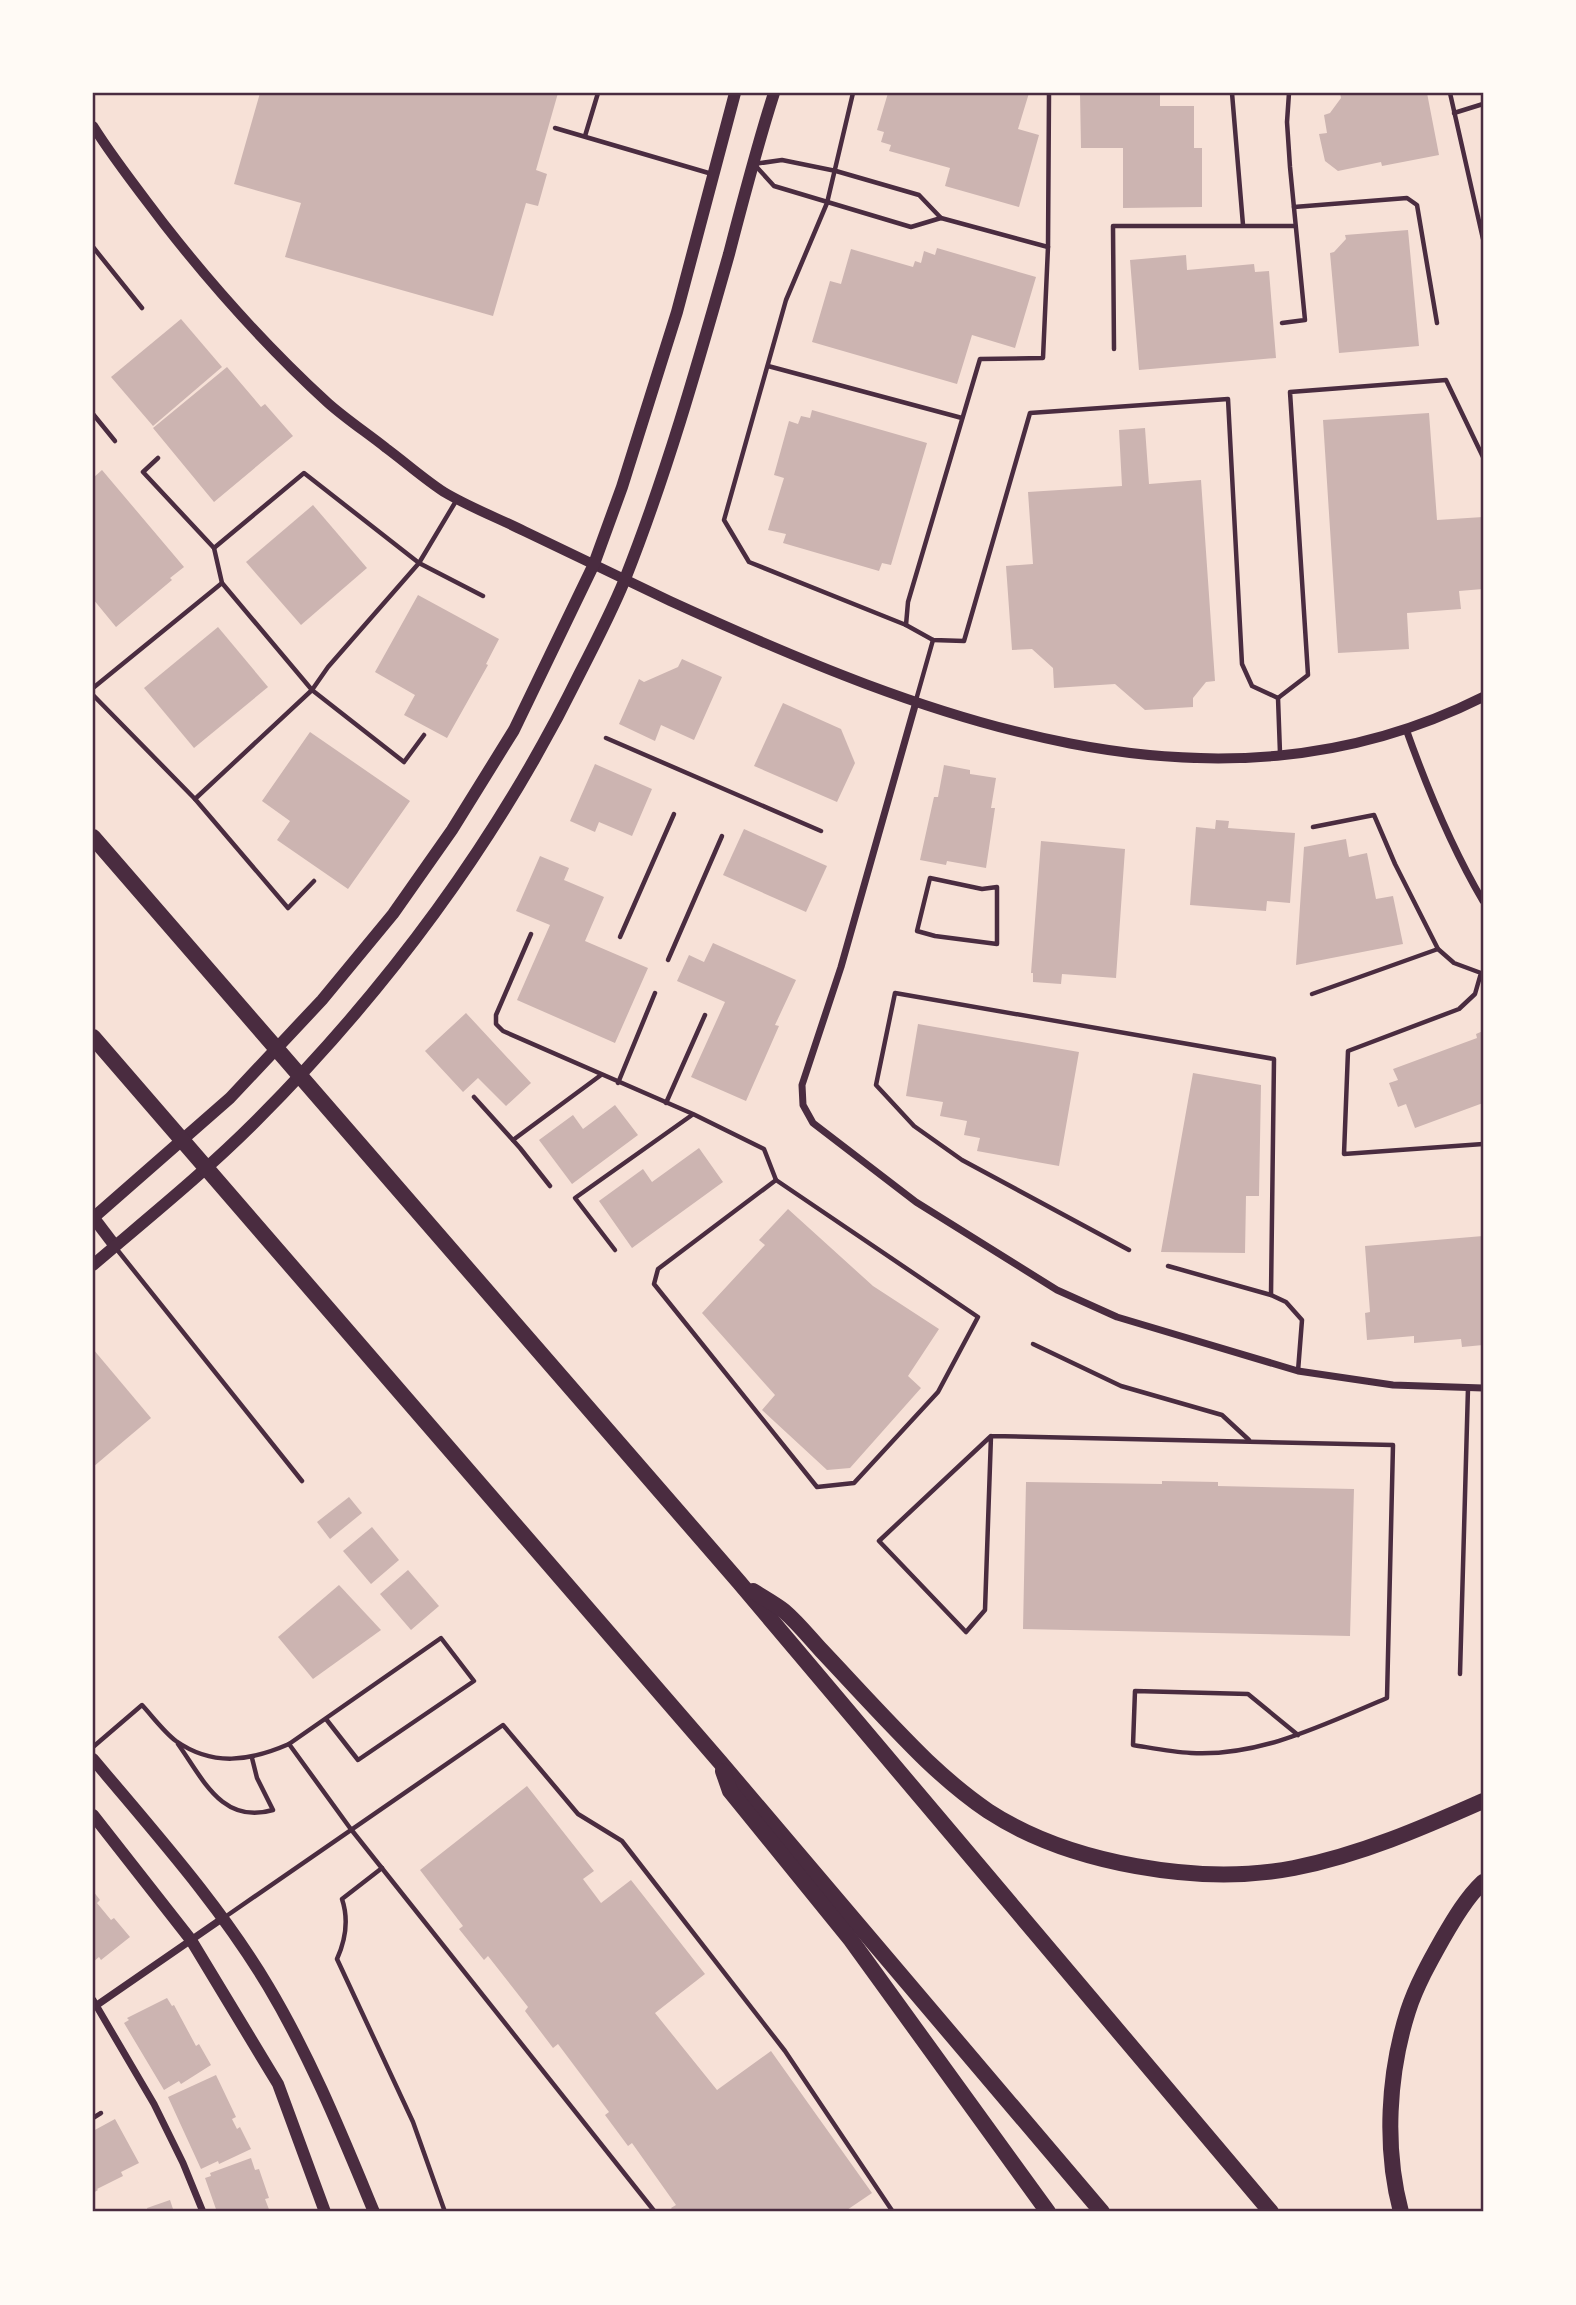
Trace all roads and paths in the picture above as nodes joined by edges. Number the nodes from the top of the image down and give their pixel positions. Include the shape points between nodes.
1 (598, 93) edge
2 (735, 93) edge
3 (774, 93) edge
4 (853, 93) edge
5 (1049, 93) edge
6 (1232, 93) edge
7 (1289, 93) edge
8 (1450, 93) edge
9 (1483, 104) edge
10 (1454, 113) junction
11 (93, 126) edge
12 (555, 128) dead end
13 (585, 136) junction
14 (753, 164) junction
15 (836, 171) junction
16 (712, 174) junction
17 (827, 203) junction
18 (1294, 207) junction
19 (941, 218) junction
20 (1243, 225) junction
21 (1296, 226) junction
22 (1483, 239) edge
23 (93, 247) edge
24 (1048, 247) junction
25 (142, 308) dead end
26 (1282, 323) dead end
27 (1437, 323) dead end
28 (1114, 349) dead end
29 (768, 366) junction
30 (93, 414) edge
31 (962, 418) junction
32 (116, 441) dead end
33 (1483, 457) edge
34 (158, 458) dead end
35 (458, 499) junction
36 (214, 548) junction
37 (419, 563) junction
38 (594, 564) junction
39 (625, 579) junction
40 (222, 583) junction
41 (483, 596) dead end
42 (905, 625) junction
43 (933, 640) junction
44 (93, 688) edge
45 (312, 690) junction
46 (93, 695) edge
47 (1483, 696) edge
48 (1278, 698) junction
49 (916, 702) junction
50 (1406, 729) junction
51 (424, 735) dead end
52 (606, 738) dead end
53 (1280, 756) junction
54 (195, 799) junction
55 (674, 814) dead end
56 (1313, 827) dead end
57 (821, 831) dead end
58 (722, 836) dead end
59 (93, 837) edge
60 (930, 878) joint
61 (314, 881) dead end
62 (1483, 901) edge
63 (531, 934) dead end
64 (620, 937) dead end
65 (1438, 949) junction
66 (668, 960) dead end
67 (655, 993) dead end
68 (1312, 994) dead end
69 (705, 1015) dead end
70 (93, 1037) edge
71 (601, 1075) junction
72 (618, 1083) junction
73 (474, 1097) dead end
74 (666, 1103) junction
75 (693, 1114) junction
76 (513, 1140) junction
77 (1483, 1144) edge
78 (776, 1180) junction
79 (550, 1186) dead end
80 (93, 1217) edge
81 (115, 1246) junction
82 (615, 1250) dead end
83 (1129, 1250) dead end
84 (93, 1265) edge
85 (1168, 1266) dead end
86 (1271, 1295) junction
87 (1033, 1344) dead end
88 (1298, 1371) junction
89 (1468, 1387) junction
90 (1483, 1388) edge
91 (991, 1436) junction
92 (1249, 1440) junction
93 (302, 1482) dead end
94 (739, 1582) junction
95 (1460, 1674) dead end
96 (326, 1719) junction
97 (1298, 1735) junction
98 (175, 1740) junction
99 (289, 1744) junction
100 (93, 1747) edge
101 (252, 1758) junction
102 (93, 1759) edge
103 (720, 1762) junction
104 (1483, 1801) edge
105 (93, 1815) edge
106 (351, 1828) junction
107 (382, 1868) junction
108 (1483, 1882) edge
109 (224, 1918) junction
110 (191, 1940) junction
111 (95, 2003) edge
112 (101, 2113) dead end
113 (93, 2118) edge
114 (203, 2212) edge
115 (325, 2212) edge
116 (374, 2212) edge
117 (446, 2212) edge
118 (655, 2212) edge
119 (893, 2212) edge
120 (1048, 2212) edge
121 (1102, 2212) edge
122 (1271, 2212) edge
123 (1401, 2212) edge

1 - 13 lane
2 - 16 main road
3 - 14 main road
4 - 15 lane
5 - 24 lane
6 - 20 lane
7 - 18 lane
8 - 10 lane
9 - 10 lane
10 - 22 lane
11 - 35 street via 195,265 252,329 331,406
12 - 13 lane
13 - 16 lane
14 - 15 lane via 782,160
14 - 17 lane via 774,186
14 - 39 main road via 686,401
15 - 17 lane
15 - 19 lane via 919,195
16 - 38 main road via 677,312
17 - 19 lane via 911,227
17 - 29 lane via 786,300
18 - 21 lane
18 - 27 lane via 1407,198 1417,205
19 - 24 lane
20 - 21 lane
20 - 28 lane via 1113,226
21 - 26 lane via 1304,320
23 - 25 lane
24 - 31 lane via 1043,358 980,359
29 - 31 lane
29 - 42 lane via 724,520 749,562
30 - 32 lane
31 - 42 lane
33 - 48 lane via 1446,380 1290,392 1308,675
34 - 36 lane via 143,472
35 - 37 lane
35 - 38 street
36 - 37 lane via 304,473
36 - 40 lane
37 - 41 lane
37 - 45 lane
38 - 39 street
38 - 80 main road via 514,730 393,914 322,1000 230,1098
39 - 49 street via 768,645
39 - 81 main road via 544,746 421,934 344,1028 254,1123
40 - 44 lane
40 - 45 lane
42 - 43 lane
43 - 48 lane via 964,640 1030,413 1228,399 1242,664 1252,687
43 - 49 lane
45 - 51 lane via 404,762
45 - 54 lane
46 - 54 lane
47 - 50 street
48 - 53 lane
49 - 53 street via 1131,755 1215,760
49 - 88 street via 841,967 802,1085 803,1105 813,1123 916,1202 1057,1290 1140,1326
50 - 53 street via 1353,745
50 - 62 street via 1442,821
52 - 57 lane
54 - 61 lane via 288,908
55 - 64 lane
56 - 65 lane via 1374,815
58 - 66 lane
59 - 94 highway
60 - 60 lane via 917,931 998,944 997,887 982,889
63 - 71 lane via 496,1024
65 - 68 lane
65 - 77 lane via 1454,963 1481,973 1475,994 1459,1009 1348,1051 1344,1154
67 - 72 lane
69 - 74 lane
70 - 103 highway
71 - 72 lane
71 - 76 lane
72 - 74 lane
73 - 76 lane
74 - 75 lane
75 - 78 lane via 764,1149
75 - 82 lane via 575,1198
76 - 79 lane
78 - 78 lane via 978,1317 938,1392 854,1483 817,1487 654,1284 657,1269
80 - 81 main road
81 - 84 main road
81 - 93 lane
83 - 86 lane via 962,1160 914,1126 876,1084 895,993 1274,1059
85 - 86 lane
86 - 88 lane via 1286,1302 1303,1320
87 - 92 lane via 1121,1386 1222,1415
88 - 89 street via 1393,1385
89 - 90 street
89 - 95 lane
91 - 91 lane via 985,1609 966,1632 879,1541
91 - 92 lane
92 - 97 lane via 1393,1445 1387,1698
94 - 104 highway via 784,1611 962,1792 1028,1832 1099,1857 1202,1873 1248,1874 1293,1868 1379,1845
94 - 122 highway
96 - 96 lane via 441,1638 474,1681 358,1760
96 - 99 lane
97 - 97 lane via 1248,1694 1135,1691 1133,1745 1192,1754 1244,1750
98 - 100 lane via 142,1705
98 - 101 lane via 210,1758
98 - 101 lane via 216,1798 229,1807 261,1814 273,1810
99 - 101 lane
99 - 106 lane
102 - 109 main road
103 - 120 highway via 730,1791 851,1940
103 - 121 highway
105 - 110 main road
106 - 107 lane
106 - 109 lane
106 - 119 lane via 503,1725 578,1814 622,1841 785,2051
107 - 117 lane via 342,1899 347,1921 337,1959 412,2122
107 - 118 lane
108 - 123 highway via 1454,1920 1408,2010 1396,2065 1390,2129
109 - 110 street
109 - 116 main road via 316,2072
110 - 111 street
110 - 115 main road via 278,2084
111 - 114 street via 154,2104
112 - 113 lane

